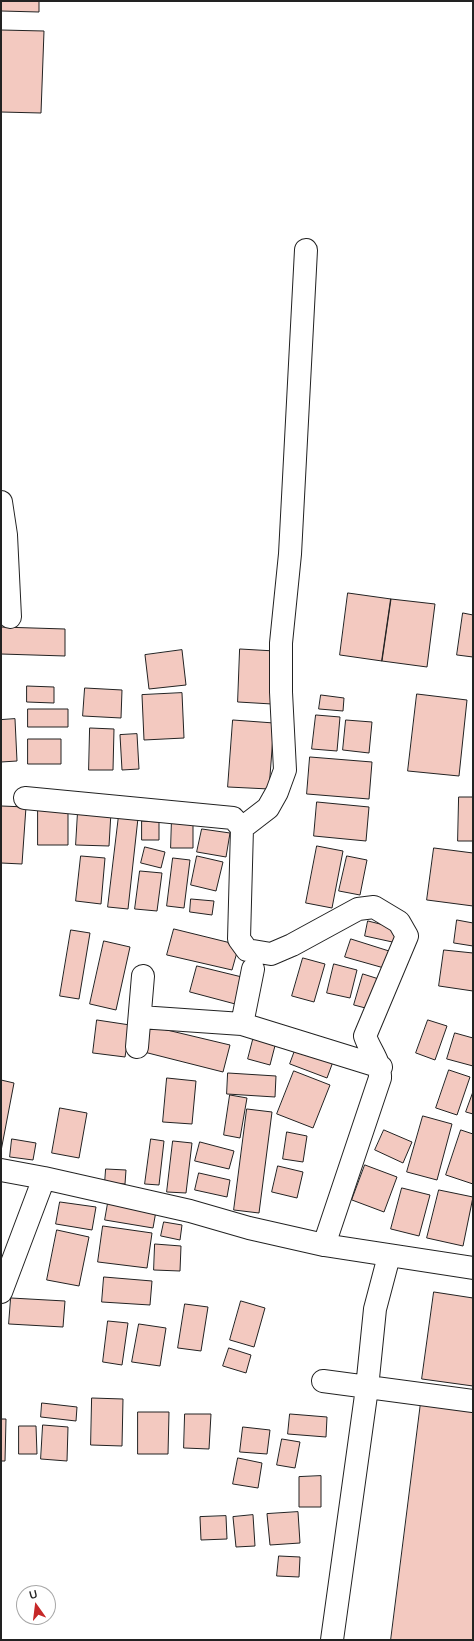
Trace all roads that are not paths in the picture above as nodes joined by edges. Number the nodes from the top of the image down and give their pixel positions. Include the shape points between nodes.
1 (306, 250) dead end
2 (1, 502) edge
3 (10, 617) dead end
4 (25, 798) dead end
5 (242, 828) junction
6 (253, 969) dead end
7 (143, 976) dead end
8 (140, 1017) junction
9 (242, 1024) junction
10 (137, 1047) dead end
11 (381, 1067) junction
12 (1, 1170) edge
13 (44, 1178) junction
14 (324, 1245) junction
15 (389, 1256) junction
16 (473, 1268) edge
17 (1, 1292) edge
18 (323, 1381) dead end
19 (367, 1388) junction
20 (473, 1401) edge
21 (332, 1640) edge

1 - 5 street via 290,554 281,643 285,770 268,808
2 - 3 street via 6,535
4 - 5 street via 233,818
5 - 11 street via 239,938 247,950 271,954 358,909 374,907 399,922 407,936 366,1036 368,1046
6 - 9 street
7 - 8 street
8 - 9 street
8 - 10 street
9 - 11 street
11 - 14 street via 380,1078
12 - 13 street
13 - 14 street
13 - 17 street
14 - 15 street
15 - 16 street
15 - 19 street via 375,1309
18 - 19 street
19 - 20 street
19 - 21 street

